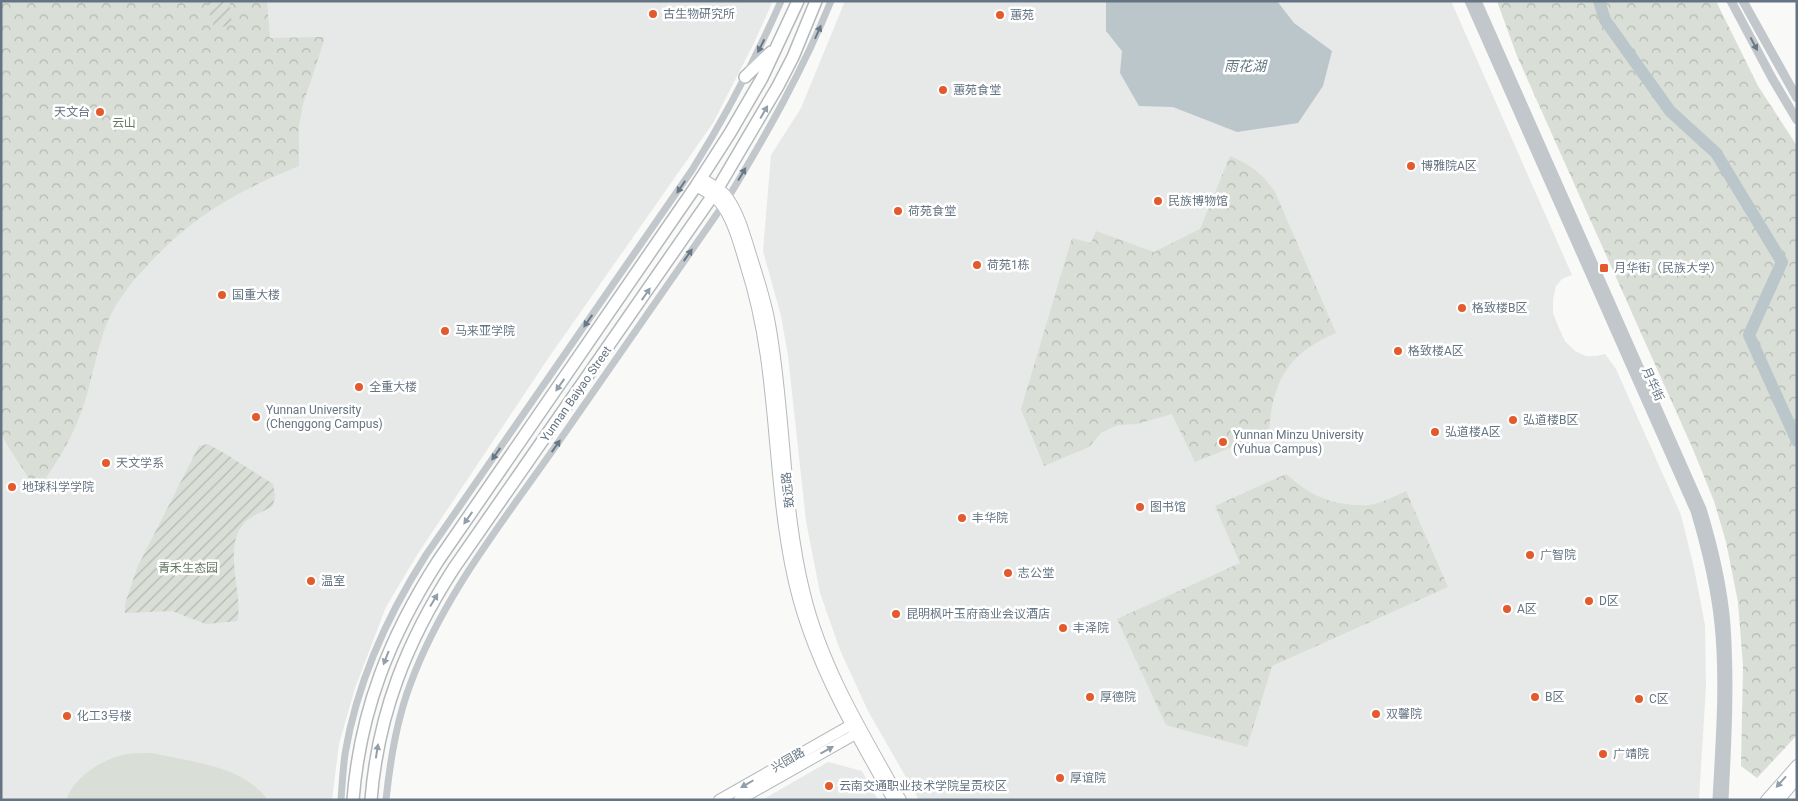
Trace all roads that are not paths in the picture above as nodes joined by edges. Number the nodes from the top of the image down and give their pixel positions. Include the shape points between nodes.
1 (781, 1) edge
2 (798, 1) edge
3 (816, 1) edge
4 (831, 1) edge
5 (1469, 1) edge
6 (1477, 1) edge
7 (1732, 1) edge
8 (1743, 1) edge
9 (778, 46) junction
10 (745, 77) junction
11 (1797, 98) edge
12 (1797, 120) edge
13 (724, 143) junction
14 (740, 154) junction
15 (699, 182) junction
16 (715, 192) junction
17 (725, 202) junction
18 (668, 228) junction
19 (684, 239) junction
20 (856, 728) junction
21 (1797, 765) edge
22 (1797, 779) edge
23 (341, 800) edge
24 (353, 800) edge
25 (371, 800) edge
26 (386, 800) edge
27 (719, 800) edge
28 (739, 800) edge
29 (892, 800) edge
30 (901, 800) edge
31 (1717, 800) edge
32 (1724, 800) edge
33 (1766, 800) edge
34 (1779, 800) edge

1 -> 10 street
2 - 9 main road, Yunnan Baiyao Street
14 -> 3 main road, Yunnan Baiyao Street via 793,57
17 -> 4 street via 804,62
5 - 31 street, 月华街 via 1695,511 1707,551 1719,624 1721,685
6 - 32 street, 月华街 via 1702,509 1714,550 1726,623 1728,685
7 -> 12 street
8 - 11 street
9 - 10 main road
9 - 13 main road, Yunnan Baiyao Street
10 -> 23 street via 692,170 404,589 369,665 355,709 345,755
13 - 14 main road via 728,153
13 - 15 main road, Yunnan Baiyao Street
14 - 16 main road, Yunnan Baiyao Street
15 - 16 main road, 致远路
15 - 18 main road, Yunnan Baiyao Street
16 - 17 main road, 致远路
16 - 19 main road, Yunnan Baiyao Street
17 - 20 main road, 致远路 via 736,212 762,288 770,323 791,516 805,596
26 -> 17 street via 397,726 409,686 443,612
18 - 19 main road via 679,229
18 -> 24 main road, Yunnan Baiyao Street via 414,598 376,686 363,730
25 -> 19 main road, Yunnan Baiyao Street via 387,706 432,602
20 -> 27 main road, 兴园路
28 -> 20 main road, 兴园路
20 - 29 main road, 致远路
20 - 30 main road, 致远路
21 -> 33 main road
22 - 34 main road

